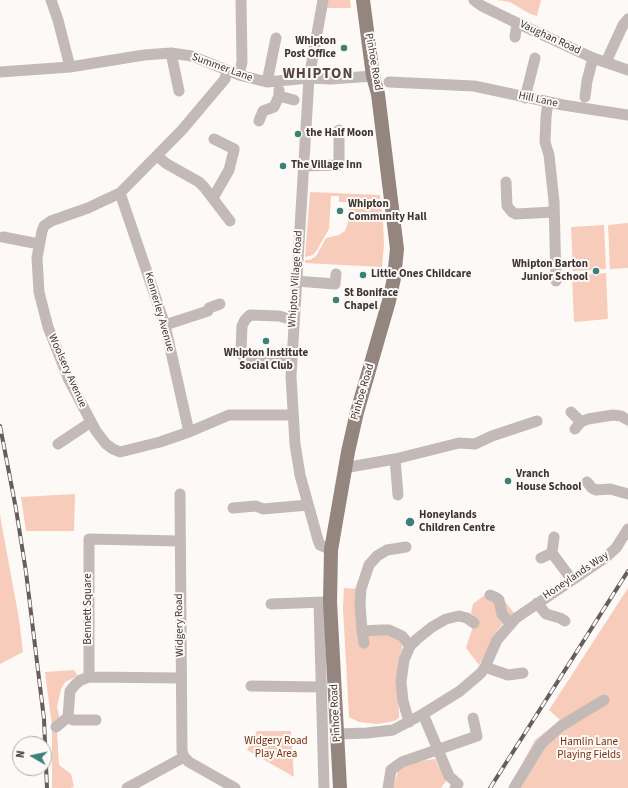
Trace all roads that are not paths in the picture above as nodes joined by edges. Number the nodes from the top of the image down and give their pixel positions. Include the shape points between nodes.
1 (51, 0) edge
2 (241, 0) edge
3 (323, 0) edge
4 (362, 0) edge
5 (474, 0) edge
6 (628, 19) edge
7 (517, 23) junction
8 (515, 37) dead end
9 (276, 38) dead end
10 (171, 53) junction
11 (535, 58) dead end
12 (593, 58) junction
13 (606, 62) junction
14 (70, 67) junction
15 (227, 70) junction
16 (628, 70) edge
17 (0, 72) edge
18 (239, 75) junction
19 (373, 76) junction
20 (308, 78) junction
21 (273, 82) junction
22 (390, 82) dead end
23 (448, 84) junction
24 (179, 91) dead end
25 (279, 96) junction
26 (446, 96) dead end
27 (585, 97) dead end
28 (525, 98) junction
29 (294, 100) dead end
30 (548, 102) junction
31 (628, 115) edge
32 (259, 120) dead end
33 (339, 130) dead end
34 (214, 139) dead end
35 (157, 156) junction
36 (303, 166) junction
37 (506, 182) dead end
38 (120, 193) junction
39 (213, 198) junction
40 (553, 212) junction
41 (230, 221) dead end
42 (3, 237) dead end
43 (39, 244) junction
44 (336, 274) dead end
45 (296, 281) junction
46 (556, 281) dead end
47 (220, 304) dead end
48 (293, 320) junction
49 (165, 325) junction
50 (291, 357) junction
51 (571, 412) dead end
52 (293, 415) junction
53 (628, 420) edge
54 (537, 421) dead end
55 (91, 422) junction
56 (190, 432) junction
57 (58, 444) dead end
58 (395, 459) junction
59 (344, 468) junction
60 (587, 482) dead end
61 (180, 494) dead end
62 (628, 494) edge
63 (398, 495) dead end
64 (308, 505) junction
65 (233, 508) dead end
66 (628, 529) edge
67 (554, 537) dead end
68 (179, 541) junction
69 (406, 547) dead end
70 (331, 550) junction
71 (552, 553) junction
72 (541, 558) dead end
73 (572, 580) junction
74 (490, 595) dead end
75 (325, 602) junction
76 (537, 603) junction
77 (271, 604) dead end
78 (565, 621) dead end
79 (474, 623) dead end
80 (511, 624) junction
81 (362, 631) junction
82 (364, 642) dead end
83 (410, 646) junction
84 (485, 668) junction
85 (89, 677) junction
86 (181, 678) junction
87 (251, 686) dead end
88 (321, 687) junction
89 (514, 687) dead end
90 (604, 700) dead end
91 (423, 714) junction
92 (68, 717) junction
93 (473, 718) dead end
94 (96, 720) dead end
95 (409, 722) junction
96 (56, 727) dead end
97 (330, 736) junction
98 (438, 750) junction
99 (184, 756) junction
100 (127, 788) edge
101 (235, 788) edge
102 (324, 788) edge
103 (340, 788) edge
104 (388, 788) edge
105 (455, 788) edge
106 (514, 788) edge

1 - 14 street
2 - 18 street via 242,62
3 - 20 street, Whipton Village Road
4 - 19 main road, Pinhoe Road
5 - 7 street, Vaughan Road
6 - 13 street
7 - 8 street
7 - 12 street, Vaughan Road
9 - 21 street
10 - 14 street, Summer Lane
10 - 15 street, Summer Lane via 192,56
10 - 24 street
11 - 28 street
12 - 13 street, Vaughan Road
12 - 27 street
13 - 16 street, Vaughan Road
14 - 17 street, Summer Lane
15 - 18 street, Summer Lane
15 - 35 street, Woolsery Avenue via 225,79
18 - 21 street, Summer Lane
19 - 20 street, Summer Lane
19 - 59 main road, Pinhoe Road via 378,94 397,249 389,301 357,412
20 - 21 street, Summer Lane
20 - 36 street, Whipton Village Road
21 - 25 street
22 - 23 street, Hill Lane
23 - 26 street
23 - 28 street, Hill Lane via 474,86
25 - 29 street
25 - 32 street via 274,107 263,111
28 - 30 street, Hill Lane
30 - 31 street, Hill Lane
30 - 40 street via 545,142 549,156
33 - 36 street via 339,165
34 - 39 street via 234,150 229,170
35 - 38 street, Woolsery Avenue
35 - 39 street via 199,182
36 - 45 street, Whipton Village Road
37 - 40 street via 507,206 512,212
38 - 43 street, Woolsery Avenue via 46,224
38 - 49 street, Kennerley Avenue
39 - 41 street
40 - 46 street
42 - 43 street
43 - 55 street, Woolsery Avenue via 37,276 48,327 69,380
44 - 45 street via 335,284
45 - 48 street, Whipton Village Road
47 - 49 street via 209,308 208,311
48 - 50 street, Whipton Village Road
48 - 50 street via 278,316 250,315 242,326 241,350 245,357
49 - 56 street, Kennerley Avenue
50 - 52 street, Whipton Village Road
51 - 53 street via 578,425 588,419 613,415
52 - 56 street, Woolsery Avenue via 229,415
52 - 64 street, Whipton Village Road via 297,461
54 - 58 street via 475,444 459,444
55 - 56 street, Woolsery Avenue via 109,447 120,452
55 - 57 street
58 - 59 street
58 - 63 street
59 - 70 main road, Pinhoe Road
60 - 62 street via 594,494 610,489
61 - 68 street, Widgery Road
64 - 65 street via 263,509 256,506
64 - 70 street, Whipton Village Road via 320,545
66 - 73 street, Honeylands Way via 616,548
67 - 71 street
68 - 85 street, Bennett Square via 89,539
68 - 86 street, Widgery Road
69 - 81 street via 387,550 369,565 361,589
70 - 75 main road, Pinhoe Road via 330,580
71 - 72 street
71 - 73 street
73 - 76 street, Honeylands Way
74 - 80 street via 499,600 502,614
75 - 77 street
75 - 88 street
75 - 97 main road, Pinhoe Road
76 - 78 street, Honeylands Way via 546,614
76 - 80 street, Honeylands Way
79 - 83 street via 459,616 446,619
80 - 84 street, Honeylands Way via 497,640
81 - 82 street
81 - 83 street via 389,630 402,636
83 - 95 street via 404,660 402,682 403,701
84 - 89 street via 502,674 518,674
84 - 91 street, Honeylands Way via 460,691
85 - 86 street
85 - 92 street via 81,680 70,691
86 - 99 street, Widgery Road
87 - 88 street
88 - 97 street
90 - 106 street via 560,726 541,744
91 - 95 street, Honeylands Way
91 - 98 street
92 - 94 street via 73,720
92 - 96 street
93 - 98 street via 477,736
95 - 97 street, Honeylands Way via 394,730
97 - 102 street
97 - 103 main road, Pinhoe Road
98 - 104 street via 402,762 391,770
98 - 105 street via 449,776 458,784
99 - 100 street
99 - 101 street via 189,762

